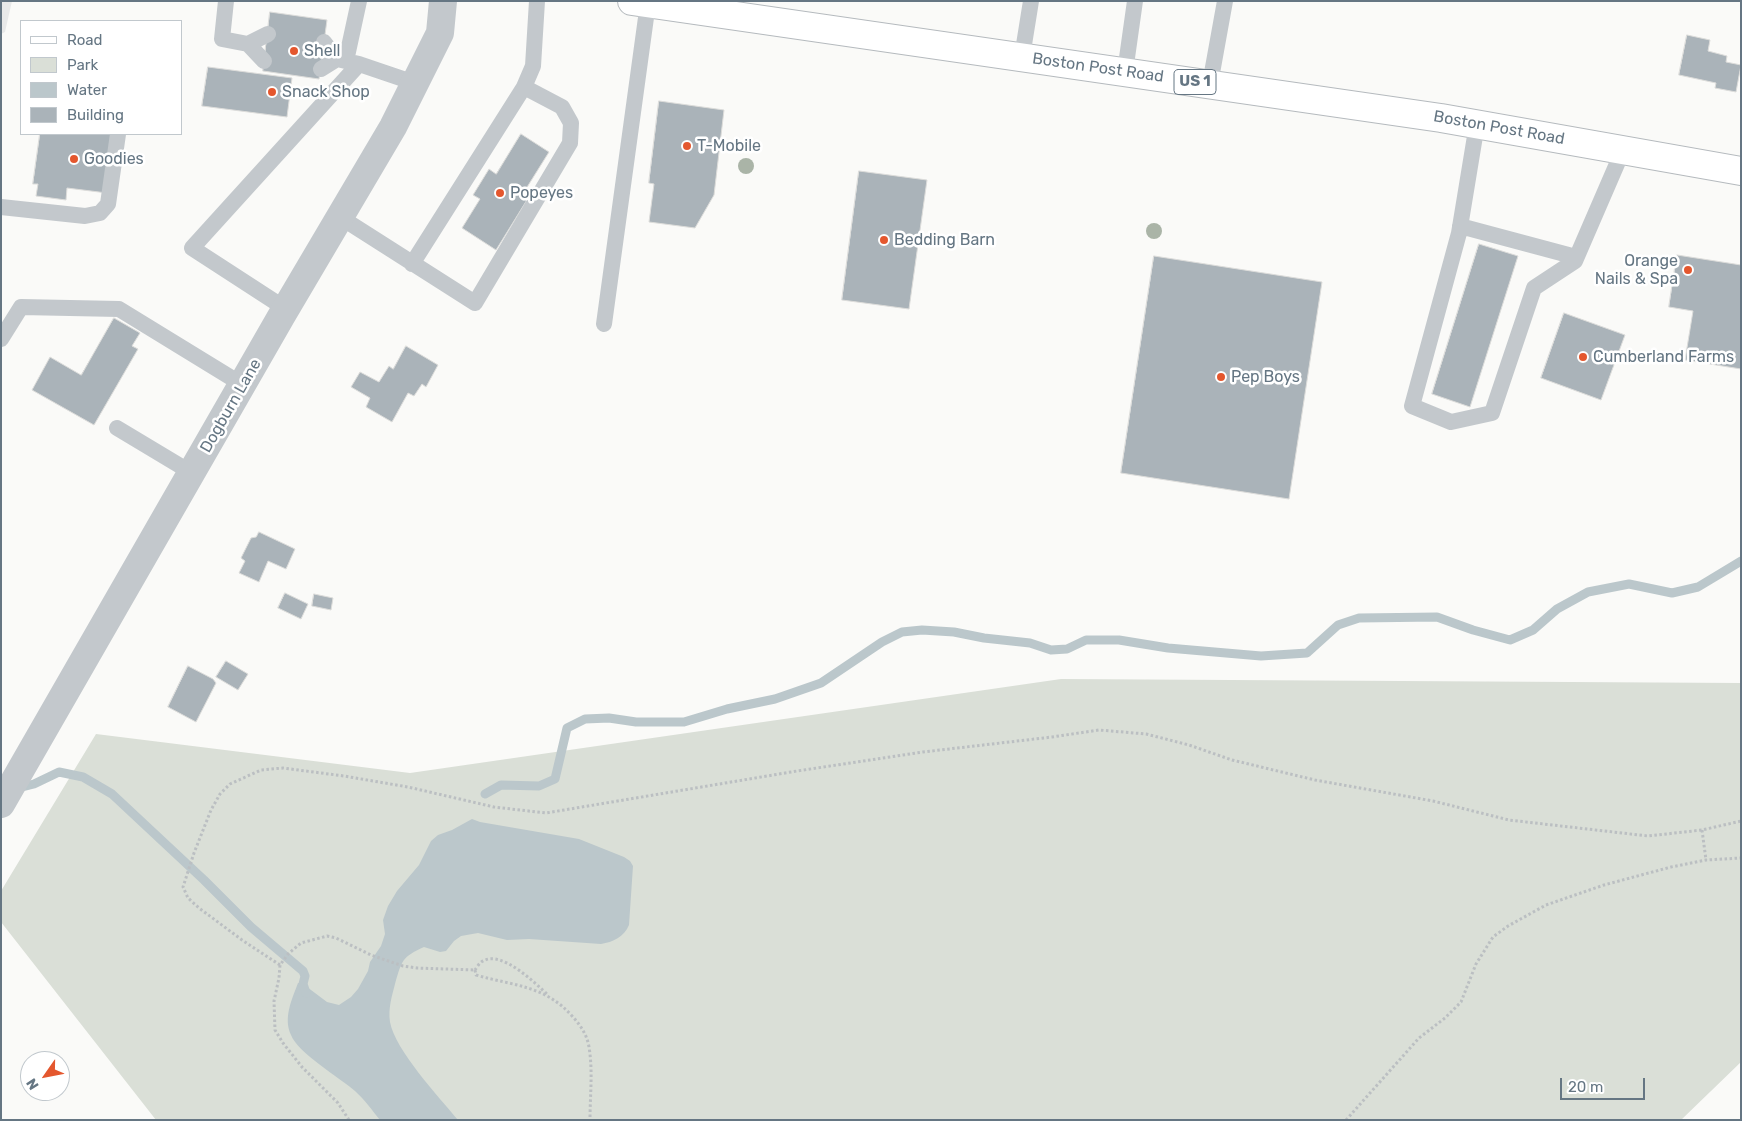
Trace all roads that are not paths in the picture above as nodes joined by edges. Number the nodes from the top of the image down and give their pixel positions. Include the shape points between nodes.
1 (226, 1) edge
2 (359, 1) edge
3 (443, 1) edge
4 (537, 1) edge
5 (1031, 1) edge
6 (1135, 1) edge
7 (1225, 1) edge
8 (640, 2) edge
9 (268, 34) dead end
10 (324, 42) dead end
11 (248, 44) junction
12 (1022, 57) junction
13 (264, 60) dead end
14 (347, 61) junction
15 (321, 69) dead end
16 (1125, 72) junction
17 (415, 83) junction
18 (1210, 84) junction
19 (524, 87) junction
20 (1477, 124) junction
21 (118, 135) edge
22 (1623, 150) junction
23 (1741, 171) edge
24 (1, 207) edge
25 (340, 217) junction
26 (1460, 226) junction
27 (1576, 257) junction
28 (412, 264) junction
29 (286, 308) junction
30 (604, 324) dead end
31 (1, 339) edge
32 (242, 385) junction
33 (117, 428) dead end
34 (192, 472) junction
35 (1, 804) edge

1 - 11 lane via 222,39
2 - 14 lane
3 - 17 street, Dogburn Lane via 440,33
4 - 19 lane via 534,66
5 - 12 lane
6 - 16 lane
7 - 18 lane
8 - 12 main road, Boston Post Road / US 1
8 - 30 lane
9 - 11 lane
10 - 14 lane
11 - 13 lane
12 - 16 main road, Boston Post Road / US 1
14 - 15 lane
14 - 17 lane
14 - 29 lane via 192,248
16 - 18 main road, Boston Post Road / US 1
17 - 25 street, Dogburn Lane
18 - 20 main road, Boston Post Road / US 1
19 - 28 lane
19 - 28 lane via 562,107 571,123 570,143 475,303
20 - 22 main road, Boston Post Road / US 1
20 - 26 lane
21 - 24 lane via 108,204 100,213 85,216
22 - 23 main road, Boston Post Road / US 1
22 - 27 lane
25 - 28 lane
25 - 29 street, Dogburn Lane
26 - 27 lane
26 - 27 lane via 1412,406 1452,422 1492,413 1534,288 1575,261
29 - 32 street, Dogburn Lane
31 - 32 lane via 21,307 119,309
32 - 34 street, Dogburn Lane
33 - 34 lane
34 - 35 street, Dogburn Lane

